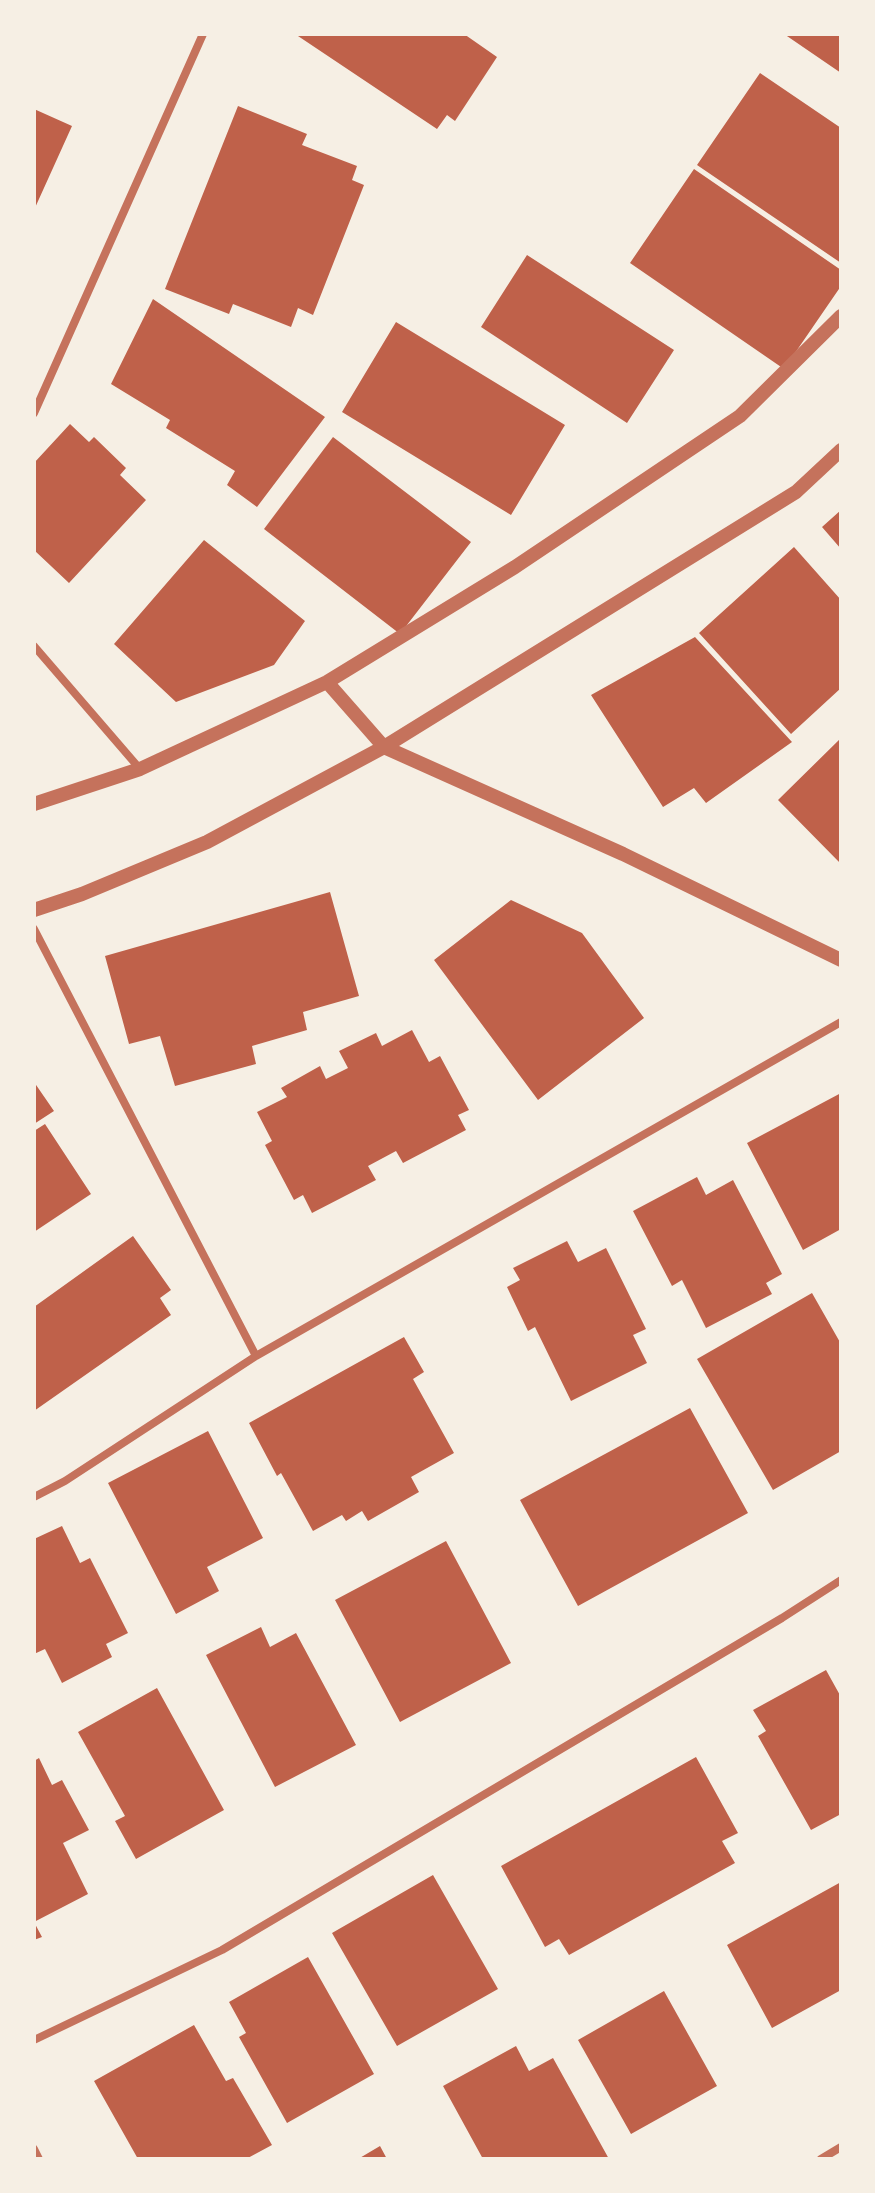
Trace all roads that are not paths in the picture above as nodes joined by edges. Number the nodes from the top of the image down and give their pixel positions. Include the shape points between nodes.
1 (203, 34) edge
2 (841, 316) edge
3 (34, 413) edge
4 (841, 450) edge
5 (34, 646) edge
6 (327, 682) junction
7 (384, 747) junction
8 (140, 769) junction
9 (34, 804) edge
10 (34, 910) edge
11 (34, 929) edge
12 (841, 960) edge
13 (841, 1022) edge
14 (256, 1356) junction
15 (34, 1497) edge
16 (841, 1580) edge
17 (34, 2040) edge
18 (841, 2147) edge
19 (34, 2149) edge
20 (39, 2159) edge
21 (821, 2159) edge

1 - 3 street
2 - 6 street via 740,416 515,567
4 - 7 street via 796,492
5 - 8 street
6 - 7 street
6 - 8 street
7 - 10 street via 207,842
7 - 12 street
8 - 9 street
11 - 14 street
13 - 14 street
14 - 15 street
16 - 17 street via 222,1950
18 - 21 street
19 - 20 street

